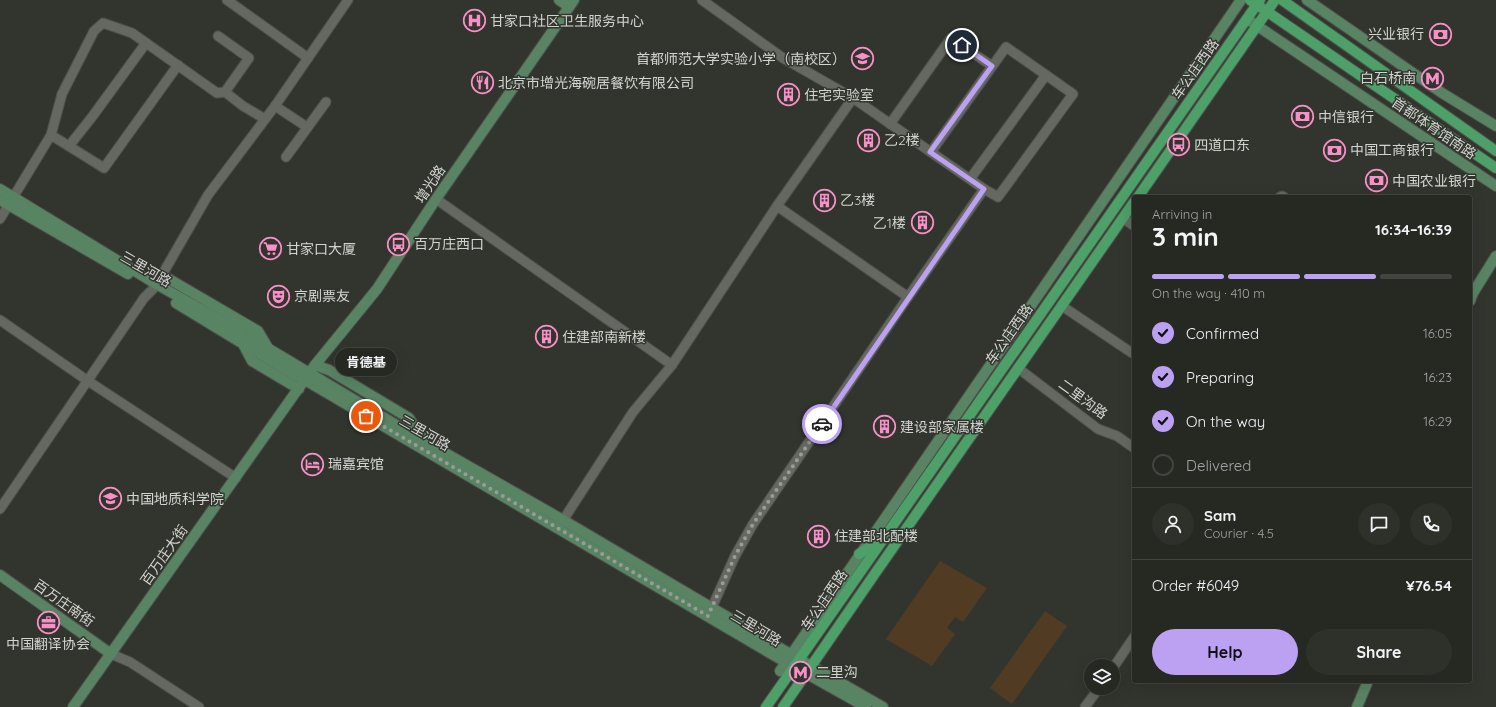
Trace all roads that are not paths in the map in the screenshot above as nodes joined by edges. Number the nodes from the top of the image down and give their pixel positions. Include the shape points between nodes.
1 (227, 0) edge
2 (348, 0) edge
3 (559, 0) edge
4 (702, 0) edge
5 (1241, 0) edge
6 (1275, 0) edge
7 (1282, 0) edge
8 (1307, 0) edge
9 (1256, 1) edge
10 (572, 3) edge
11 (1267, 12) junction
12 (1247, 18) junction
13 (1258, 26) junction
14 (218, 36) dead end
15 (146, 43) junction
16 (308, 58) junction
17 (178, 65) junction
18 (992, 66) junction
19 (1046, 74) junction
20 (225, 92) junction
21 (853, 98) junction
22 (326, 102) dead end
23 (275, 106) junction
24 (265, 120) junction
25 (890, 124) junction
26 (1496, 126) edge
27 (307, 128) junction
28 (51, 135) junction
29 (69, 146) junction
30 (1496, 151) edge
31 (930, 152) junction
32 (286, 157) dead end
33 (1496, 168) edge
34 (970, 179) junction
35 (1496, 186) edge
36 (984, 189) junction
37 (0, 190) edge
38 (1139, 195) edge
39 (7, 200) edge
40 (436, 200) junction
41 (1132, 205) edge
42 (777, 206) junction
43 (1123, 218) junction
44 (0, 219) edge
45 (1132, 225) edge
46 (1496, 256) edge
47 (162, 275) junction
48 (154, 286) junction
49 (1472, 294) edge
50 (908, 297) junction
51 (1062, 306) junction
52 (0, 320) edge
53 (243, 344) junction
54 (268, 348) junction
55 (1132, 353) edge
56 (672, 365) junction
57 (1018, 368) junction
58 (310, 372) junction
59 (88, 380) junction
60 (299, 389) junction
61 (1132, 447) edge
62 (236, 478) junction
63 (0, 509) edge
64 (563, 520) junction
65 (883, 539) junction
66 (859, 554) junction
67 (0, 575) edge
68 (710, 612) junction
69 (1132, 640) edge
70 (111, 654) junction
71 (788, 658) junction
72 (1119, 659) edge
73 (797, 663) junction
74 (809, 670) junction
75 (780, 671) dead end
76 (1367, 683) edge
77 (1094, 695) edge
78 (73, 707) edge
79 (199, 707) edge
80 (766, 707) edge
81 (783, 707) edge
82 (866, 707) edge
83 (883, 707) edge
84 (1085, 707) edge
85 (1357, 707) edge

1 - 16 street
2 - 16 street
3 - 10 street
4 - 21 street via 783,58
5 - 66 street
6 - 11 main road, 车公庄西路
7 - 30 main road, 首都体育馆南路
8 - 26 street via 1442,93
9 - 11 main road, 首都体育馆南路
9 - 12 main road, 车公庄西路
10 - 40 street, 增光路
11 - 13 main road, 车公庄西路
11 - 33 main road, 首都体育馆南路
12 - 13 street, 首都体育馆南路
12 - 65 main road, 车公庄西路
13 - 35 street, 首都体育馆南路
13 - 38 main road, 车公庄西路
14 - 20 street via 248,58
15 - 17 street
15 - 28 street via 132,33 103,22 94,31 62,94
15 - 29 street
16 - 23 street
17 - 20 street via 217,93
17 - 29 street via 104,168
18 - 19 street via 1006,47
18 - 25 street via 951,38
18 - 31 street
19 - 34 street
19 - 36 street via 1073,94 998,197
20 - 24 street
21 - 25 street
21 - 42 street
22 - 27 street
23 - 24 street
23 - 27 street
24 - 47 street via 208,195
25 - 31 street
27 - 32 street
28 - 29 street
28 - 39 street
31 - 34 street
34 - 36 street
36 - 50 street
37 - 39 street, 三里河路
39 - 44 street
39 - 48 street, 三里河路
40 - 56 street
40 - 58 street, 增光路 via 376,289
41 - 43 main road, 车公庄西路
42 - 50 street
42 - 56 street
43 - 45 street
43 - 51 main road, 车公庄西路
46 - 49 street
47 - 48 street
47 - 54 street, 三里河路 via 258,331
48 - 53 street, 三里河路
48 - 54 street, 三里河路
48 - 59 street
50 - 68 street via 753,524 735,556
51 - 55 street
51 - 57 main road, 车公庄西路
52 - 59 street
53 - 58 street, 三里河路 via 296,376
53 - 60 street via 252,361
54 - 58 street, 三里河路
56 - 64 street via 633,412
57 - 61 street, 二里沟路 via 1098,429 1117,436
57 - 74 main road, 车公庄西路
58 - 60 street, 百万庄大街
58 - 64 street, 三里河路
58 - 64 street, 三里河路
59 - 62 street
59 - 63 street
60 - 62 street, 百万庄大街
62 - 70 street, 百万庄大街
64 - 68 street, 三里河路
65 - 66 main road
65 - 73 main road, 车公庄西路
66 - 71 street
67 - 70 street, 百万庄南街
68 - 71 street, 三里河路
69 - 72 street
70 - 78 street, 百万庄大街
70 - 79 street via 130,662
71 - 73 street, 三里河路
71 - 75 street
73 - 74 street, 三里河路
73 - 80 main road, 车公庄西路
74 - 81 main road, 车公庄西路
74 - 82 street
74 - 83 street
76 - 85 street
77 - 84 street

